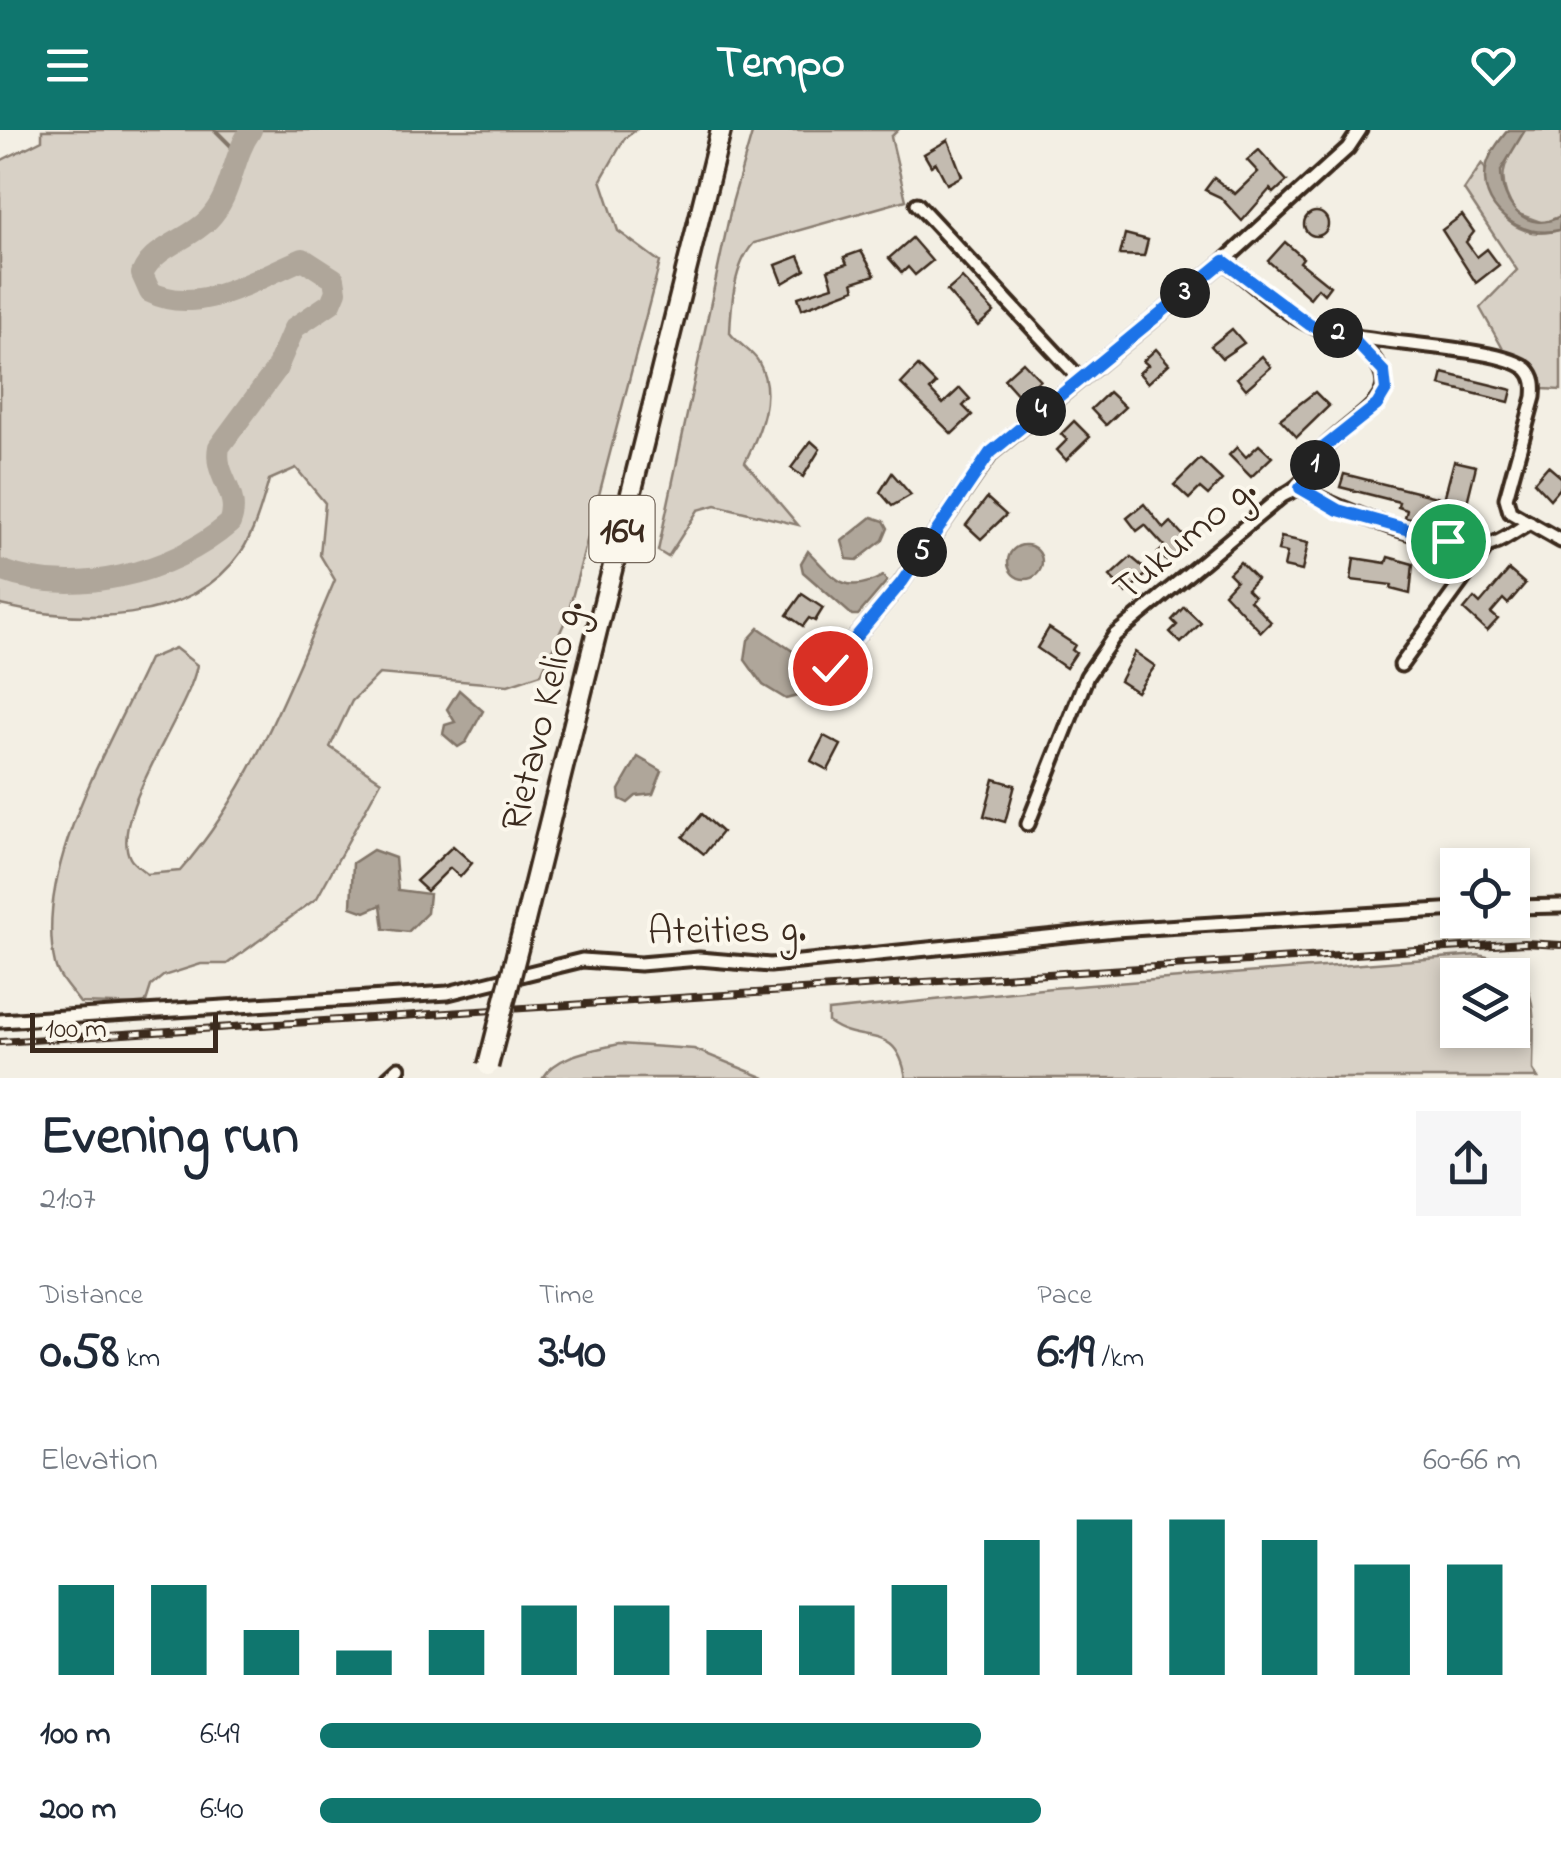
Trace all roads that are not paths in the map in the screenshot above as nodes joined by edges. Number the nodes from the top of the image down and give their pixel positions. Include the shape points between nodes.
1 (1360, 130) edge
2 (720, 134) edge
3 (917, 204) dead end
4 (1224, 261) junction
5 (1350, 336) junction
6 (1080, 379) junction
7 (1300, 488) junction
8 (1530, 523) junction
9 (1561, 541) edge
10 (1488, 545) junction
11 (1401, 665) dead end
12 (830, 668) dead end
13 (1028, 824) dead end
14 (1561, 906) edge
15 (1530, 907) edge
16 (1440, 911) edge
17 (0, 1021) edge
18 (399, 1068) dead end
19 (487, 1072) edge
20 (388, 1078) edge

1 - 4 street
2 - 19 main road, Rietavo Kelio g. / 164, bridge
3 - 6 street
4 - 5 street via 1310,325
4 - 6 street
5 - 7 street, Tukumo g. via 1375,357 1386,390 1323,448
5 - 8 street via 1498,358 1528,370 1534,397 1506,498 1510,512
6 - 12 street via 990,453 902,582
7 - 10 street via 1338,510 1448,541
7 - 13 street, Tukumo g. via 1115,635 1087,676
8 - 9 street
8 - 10 street
10 - 11 street
14 - 15 street
16 - 17 street, Ateities g. via 1132,929 770,965 582,960 448,993
18 - 20 street

